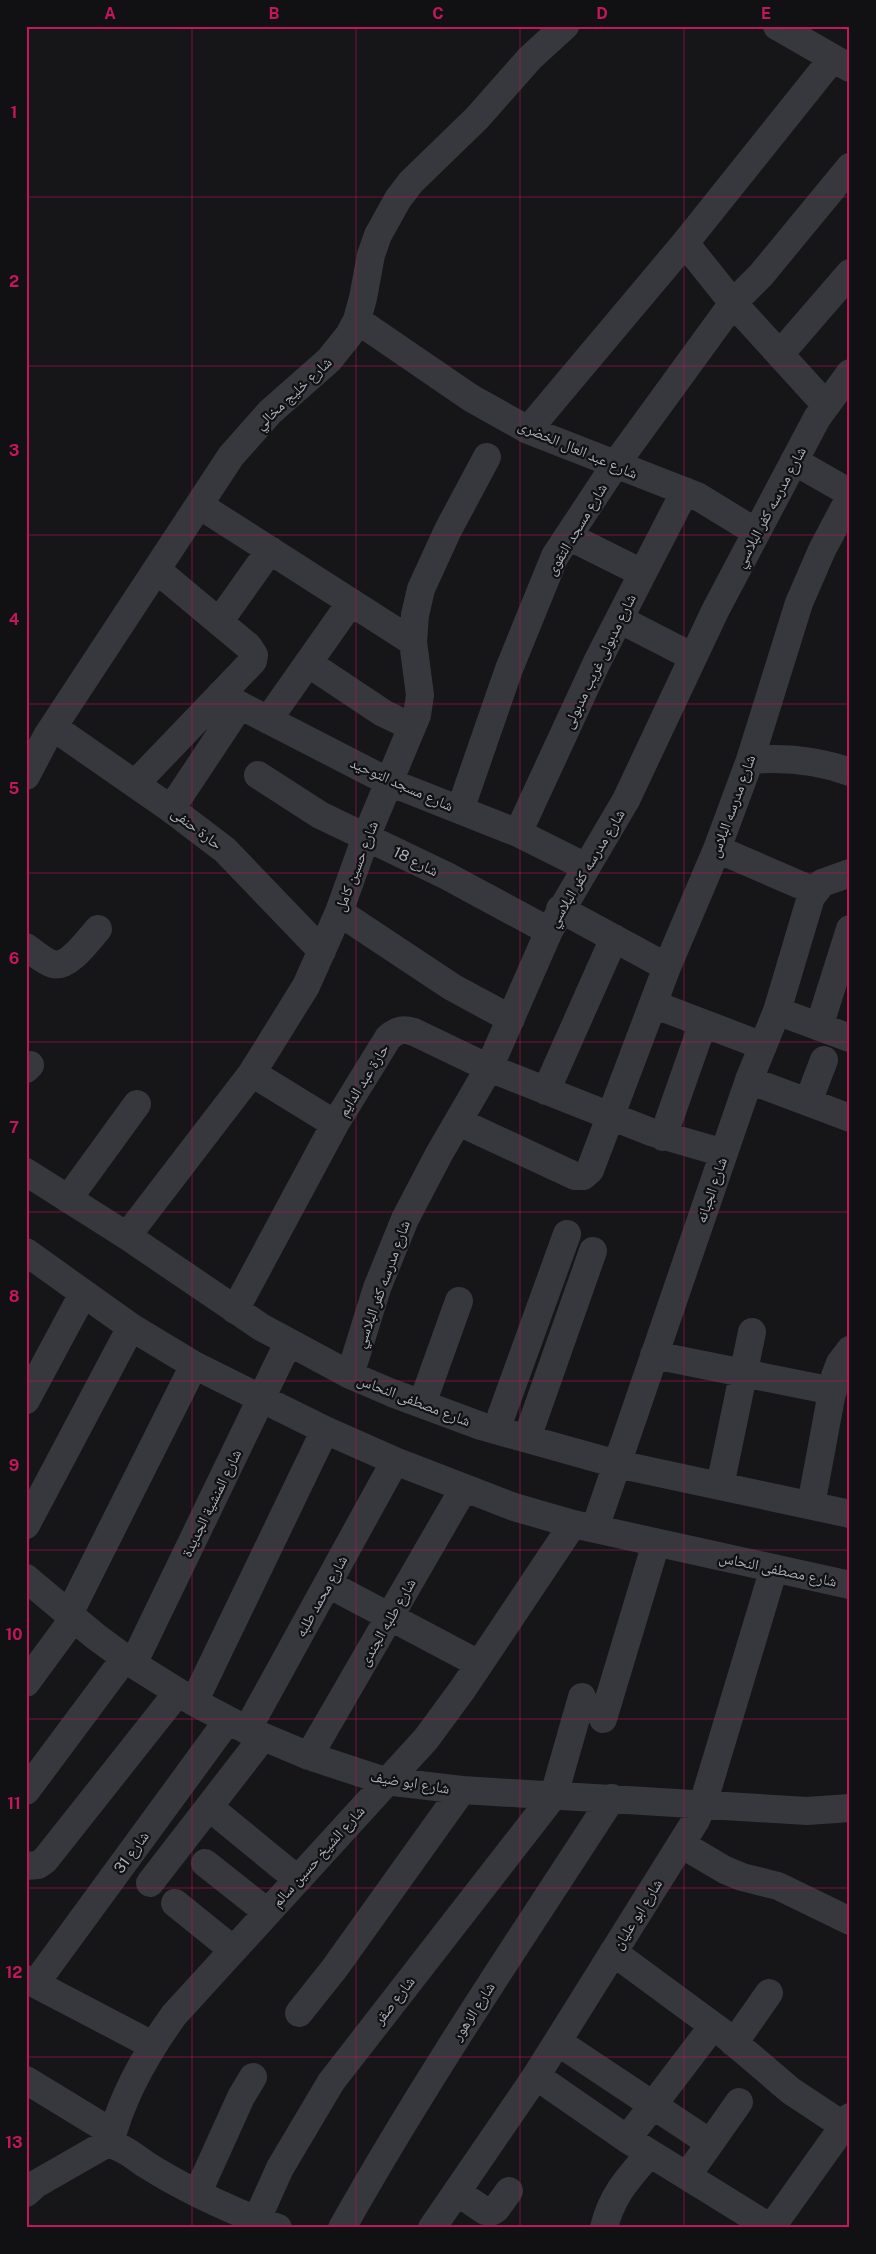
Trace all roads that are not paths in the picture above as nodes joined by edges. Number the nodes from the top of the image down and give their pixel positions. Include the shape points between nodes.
1 (565, 26) edge
2 (777, 26) edge
3 (841, 63) edge
4 (850, 167) edge
5 (685, 243) junction
6 (850, 273) edge
7 (733, 303) junction
8 (357, 320) junction
9 (780, 354) junction
10 (850, 373) edge
11 (825, 404) junction
12 (528, 430) junction
13 (487, 457) dead end
14 (794, 462) junction
15 (615, 465) junction
16 (685, 491) junction
17 (850, 492) edge
18 (850, 497) edge
19 (199, 505) junction
20 (756, 532) junction
21 (568, 536) junction
22 (270, 550) junction
23 (157, 570) junction
24 (642, 573) junction
25 (351, 602) junction
26 (619, 619) junction
27 (219, 622) junction
28 (412, 642) junction
29 (693, 657) junction
30 (308, 663) junction
31 (230, 700) junction
32 (268, 720) junction
33 (53, 727) junction
34 (412, 727) junction
35 (750, 760) junction
36 (850, 772) edge
37 (258, 775) dead end
38 (26, 776) edge
39 (389, 782) junction
40 (135, 784) junction
41 (171, 809) junction
42 (460, 810) junction
43 (518, 833) junction
44 (366, 837) junction
45 (717, 849) junction
46 (586, 867) junction
47 (850, 873) edge
48 (814, 891) junction
49 (339, 912) junction
50 (555, 920) junction
51 (98, 929) dead end
52 (850, 929) edge
53 (614, 938) junction
54 (26, 947) edge
55 (322, 951) junction
56 (667, 968) junction
57 (653, 1004) junction
58 (777, 1011) junction
59 (511, 1019) junction
60 (703, 1023) junction
61 (819, 1027) junction
62 (850, 1038) edge
63 (763, 1046) junction
64 (824, 1060) dead end
65 (489, 1068) junction
66 (252, 1073) junction
67 (750, 1080) junction
68 (546, 1091) junction
69 (808, 1102) junction
70 (137, 1104) dead end
71 (612, 1115) junction
72 (850, 1118) edge
73 (459, 1122) junction
74 (335, 1124) junction
75 (663, 1137) junction
76 (724, 1153) junction
77 (26, 1172) edge
78 (68, 1199) junction
79 (567, 1234) dead end
80 (127, 1236) junction
81 (593, 1251) dead end
82 (26, 1252) edge
83 (83, 1294) junction
84 (459, 1301) dead end
85 (235, 1310) junction
86 (131, 1327) junction
87 (752, 1332) dead end
88 (288, 1343) junction
89 (850, 1350) edge
90 (654, 1355) junction
91 (194, 1365) junction
92 (744, 1373) junction
93 (350, 1375) junction
94 (833, 1391) junction
95 (261, 1398) junction
96 (26, 1400) edge
97 (422, 1404) junction
98 (325, 1430) junction
99 (496, 1430) junction
100 (527, 1438) junction
101 (395, 1462) junction
102 (617, 1464) junction
103 (720, 1486) junction
104 (464, 1488) junction
105 (811, 1506) junction
106 (850, 1514) edge
107 (26, 1525) edge
108 (584, 1526) junction
109 (656, 1543) junction
110 (774, 1568) junction
111 (27, 1580) edge
112 (328, 1584) junction
113 (850, 1585) edge
114 (390, 1616) junction
115 (71, 1618) junction
116 (129, 1661) junction
117 (479, 1664) junction
118 (26, 1683) edge
119 (582, 1696) dead end
120 (186, 1697) junction
121 (604, 1719) dead end
122 (246, 1729) junction
123 (310, 1756) junction
124 (386, 1781) junction
125 (462, 1790) junction
126 (26, 1791) edge
127 (554, 1796) junction
128 (612, 1798) junction
129 (703, 1804) junction
130 (209, 1807) junction
131 (850, 1808) edge
132 (681, 1844) junction
133 (205, 1863) dead end
134 (26, 1866) edge
135 (297, 1879) junction
136 (150, 1883) dead end
137 (175, 1903) dead end
138 (267, 1912) junction
139 (850, 1921) edge
140 (232, 1949) junction
141 (614, 1952) junction
142 (31, 1981) edge
143 (769, 1993) dead end
144 (299, 2013) dead end
145 (713, 2026) junction
146 (558, 2042) junction
147 (734, 2043) junction
148 (152, 2046) junction
149 (536, 2076) junction
150 (254, 2077) dead end
151 (26, 2080) edge
152 (739, 2102) dead end
153 (653, 2105) junction
154 (847, 2122) edge
155 (111, 2139) junction
156 (710, 2142) junction
157 (639, 2146) junction
158 (687, 2176) junction
159 (509, 2191) dead end
160 (198, 2192) junction
161 (457, 2192) junction
162 (26, 2193) edge
163 (262, 2225) edge
164 (342, 2228) edge
165 (432, 2228) edge
166 (604, 2228) edge
167 (771, 2228) edge

1 - 8 street, شارع خليج مخالي via 530,58 398,199 371,255
2 - 3 street
3 - 5 street
4 - 7 street, شارع مسجد التقوى via 761,275
5 - 7 street
5 - 12 street
6 - 9 street
7 - 9 street
7 - 15 street, شارع مسجد التقوى
8 - 12 street, شارع عبد العال الخضرى via 470,398
8 - 19 street, شارع خليج مخالي via 350,335 334,354 250,433
9 - 11 street
10 - 11 street, شارع مدرسه كفر البلاسي
11 - 14 street, شارع مدرسه كفر البلاسي
12 - 15 street, شارع عبد العال الخضرى
13 - 28 street, شارع حسين كامل via 421,589 414,615
14 - 17 street
14 - 20 street, شارع مدرسه كفر البلاسي
15 - 16 street, شارع عبد العال الخضرى
15 - 21 street, شارع مسجد التقوى
16 - 20 street, شارع عبد العال الخضرى
16 - 24 street, شارع مدبولى غريب مدبولى
18 - 35 street, شارع مدرسه البلاس via 799,602
19 - 22 street
19 - 23 street, شارع خليج مخالي
20 - 29 street, شارع مدرسه كفر البلاسي
21 - 24 street
21 - 42 street, شارع مسجد التقوى via 549,570 509,669
22 - 25 street
22 - 27 street
23 - 27 street
23 - 33 street, شارع خليج مخالي
24 - 26 street, شارع مدبولى غريب مدبولى
25 - 28 street
25 - 30 street
26 - 29 street
26 - 43 street, شارع مدبولى غريب مدبولى
27 - 31 street via 254,655
28 - 34 street, شارع حسين كامل via 420,695
29 - 46 street, شارع مدرسه كفر البلاسي via 626,800
30 - 32 street
30 - 34 street via 378,710
31 - 32 street, شارع مسجد التوحيد
31 - 40 street
31 - 41 street
32 - 39 street, شارع مسجد التوحيد
33 - 38 street, شارع خليج مخالي
33 - 40 street, حارة حنفى
34 - 39 street, شارع حسين كامل
35 - 36 street via 800,759
35 - 45 street, شارع مدرسه البلاس
37 - 44 street, شارع 18 via 320,815
39 - 42 street, شارع مسجد التوحيد
39 - 44 street, شارع حسين كامل
40 - 41 street, حارة حنفى
41 - 55 street, حارة حنفى via 225,850
42 - 43 street, شارع مسجد التوحيد
43 - 46 street, شارع مسجد التوحيد
44 - 49 street, شارع حسين كامل
44 - 50 street, شارع 18 via 476,891
45 - 48 street
45 - 56 street, شارع مدرسه البلاس
46 - 50 street, شارع مدرسه كفر البلاسي
47 - 48 street via 830,879
48 - 58 street, شارع الجبانه
49 - 55 street, شارع حسين كامل
49 - 59 street via 452,987
50 - 53 street, شارع 18
50 - 59 street, شارع مدرسه كفر البلاسي
51 - 54 street via 61,965 51,964
52 - 61 street
53 - 56 street, شارع 18
53 - 68 street
55 - 66 street, شارع حسين كامل via 306,986
56 - 57 street, شارع مدرسه البلاس
57 - 60 street
57 - 71 street, شارع مدرسه البلاس
58 - 61 street
58 - 63 street, شارع الجبانه
59 - 65 street, شارع مدرسه كفر البلاسي
60 - 63 street
60 - 75 street
61 - 62 street
63 - 67 street, شارع الجبانه
64 - 69 street
65 - 68 street, حارة عبد الدايم
65 - 73 street, شارع مدرسه كفر البلاسي
65 - 74 street, حارة عبد الدايم via 414,1032 397,1031 388,1038
66 - 74 street
66 - 80 street, شارع حسين كامل
67 - 69 street
67 - 76 street, شارع الجبانه
68 - 71 street, حارة عبد الدايم
69 - 72 street
70 - 78 street
71 - 73 street, شارع مدرسه البلاس via 590,1170 583,1176
71 - 75 street, حارة عبد الدايم
73 - 93 street, شارع مدرسه كفر البلاسي via 422,1186 391,1253
74 - 85 street, حارة عبد الدايم
75 - 76 street, حارة عبد الدايم
76 - 90 street, شارع الجبانه
77 - 78 street, شارع مصطفى النحاس
78 - 80 street, شارع مصطفى النحاس
79 - 99 street
80 - 85 street, شارع مصطفى النحاس
81 - 100 street
82 - 83 street, شارع مصطفى النحاس
83 - 86 street, شارع مصطفى النحاس
83 - 96 street
84 - 97 street
85 - 88 street, شارع مصطفى النحاس
86 - 91 street, شارع مصطفى النحاس
86 - 107 street
87 - 92 street
88 - 93 street, شارع مصطفى النحاس
88 - 95 street, شارع المنشية الجديدة
89 - 94 street via 840,1363
90 - 92 street
90 - 102 street, شارع الجبانه
91 - 95 street, شارع مصطفى النحاس
91 - 115 street
92 - 94 street
92 - 103 street
93 - 97 street, شارع مصطفى النحاس
94 - 105 street
95 - 98 street, شارع مصطفى النحاس
95 - 116 street, شارع المنشية الجديدة
97 - 99 street, شارع مصطفى النحاس
98 - 101 street, شارع مصطفى النحاس
98 - 120 street
99 - 100 street, شارع مصطفى النحاس
100 - 102 street, شارع مصطفى النحاس
101 - 104 street, شارع مصطفى النحاس
101 - 112 street, شارع محمد طلبه
102 - 103 street, شارع مصطفى النحاس
102 - 108 street, شارع الجبانه
103 - 105 street, شارع مصطفى النحاس
104 - 108 street, شارع مصطفى النحاس via 514,1507
104 - 114 street, شارع طلبه الجندى
105 - 106 street, شارع مصطفى النحاس
108 - 109 street, شارع مصطفى النحاس
108 - 117 street, شارع الشيخ حسين سالم
109 - 110 street, شارع مصطفى النحاس
109 - 121 street
110 - 113 street, شارع مصطفى النحاس
110 - 129 street, شارع ابو عليان
111 - 115 street, شارع ابو ضيف
112 - 114 street
112 - 122 street, شارع محمد طلبه
114 - 117 street
114 - 123 street, شارع طلبه الجندى
115 - 116 street, شارع ابو ضيف
115 - 118 street
116 - 120 street, شارع ابو ضيف
116 - 126 street, شارع المنشية الجديدة
117 - 124 street, شارع الشيخ حسين سالم via 426,1739
119 - 127 street
120 - 122 street, شارع ابو ضيف
120 - 134 street via 45,1860 38,1865
122 - 123 street, شارع ابو ضيف
122 - 130 street
122 - 142 street, شارع 31
123 - 124 street, شارع ابو ضيف
124 - 125 street, شارع ابو ضيف
124 - 135 street, شارع الشيخ حسين سالم
125 - 127 street, شارع ابو ضيف
125 - 144 street
127 - 128 street, شارع ابو ضيف
127 - 163 street, شارع صقر via 331,2082 288,2153
128 - 129 street, شارع ابو ضيف
128 - 164 street, شارع الزهور via 448,2049
129 - 131 street, شارع ابو ضيف via 807,1811
129 - 132 street, شارع ابو عليان
130 - 135 street
130 - 136 street
132 - 139 street via 742,1878 778,1886
132 - 141 street, شارع ابو عليان
133 - 138 street
135 - 138 street, شارع الشيخ حسين سالم
137 - 140 street
138 - 140 street, شارع الشيخ حسين سالم
140 - 148 street, شارع الشيخ حسين سالم via 174,2015
141 - 145 street
141 - 146 street, شارع ابو عليان
142 - 148 street
143 - 147 street
145 - 147 street
145 - 153 street
146 - 149 street, شارع ابو عليان
146 - 153 street
147 - 154 street via 791,2091
148 - 155 street, شارع الشيخ حسين سالم
149 - 157 street
149 - 161 street, شارع ابو عليان
150 - 160 street via 241,2097
151 - 155 street
152 - 156 street
153 - 156 street
153 - 157 street
154 - 167 street
155 - 160 street via 162,2174
155 - 162 street
156 - 158 street
157 - 158 street
157 - 166 street via 609,2209
158 - 167 street
159 - 161 street via 491,2212
160 - 163 street
161 - 165 street, شارع ابو عليان

